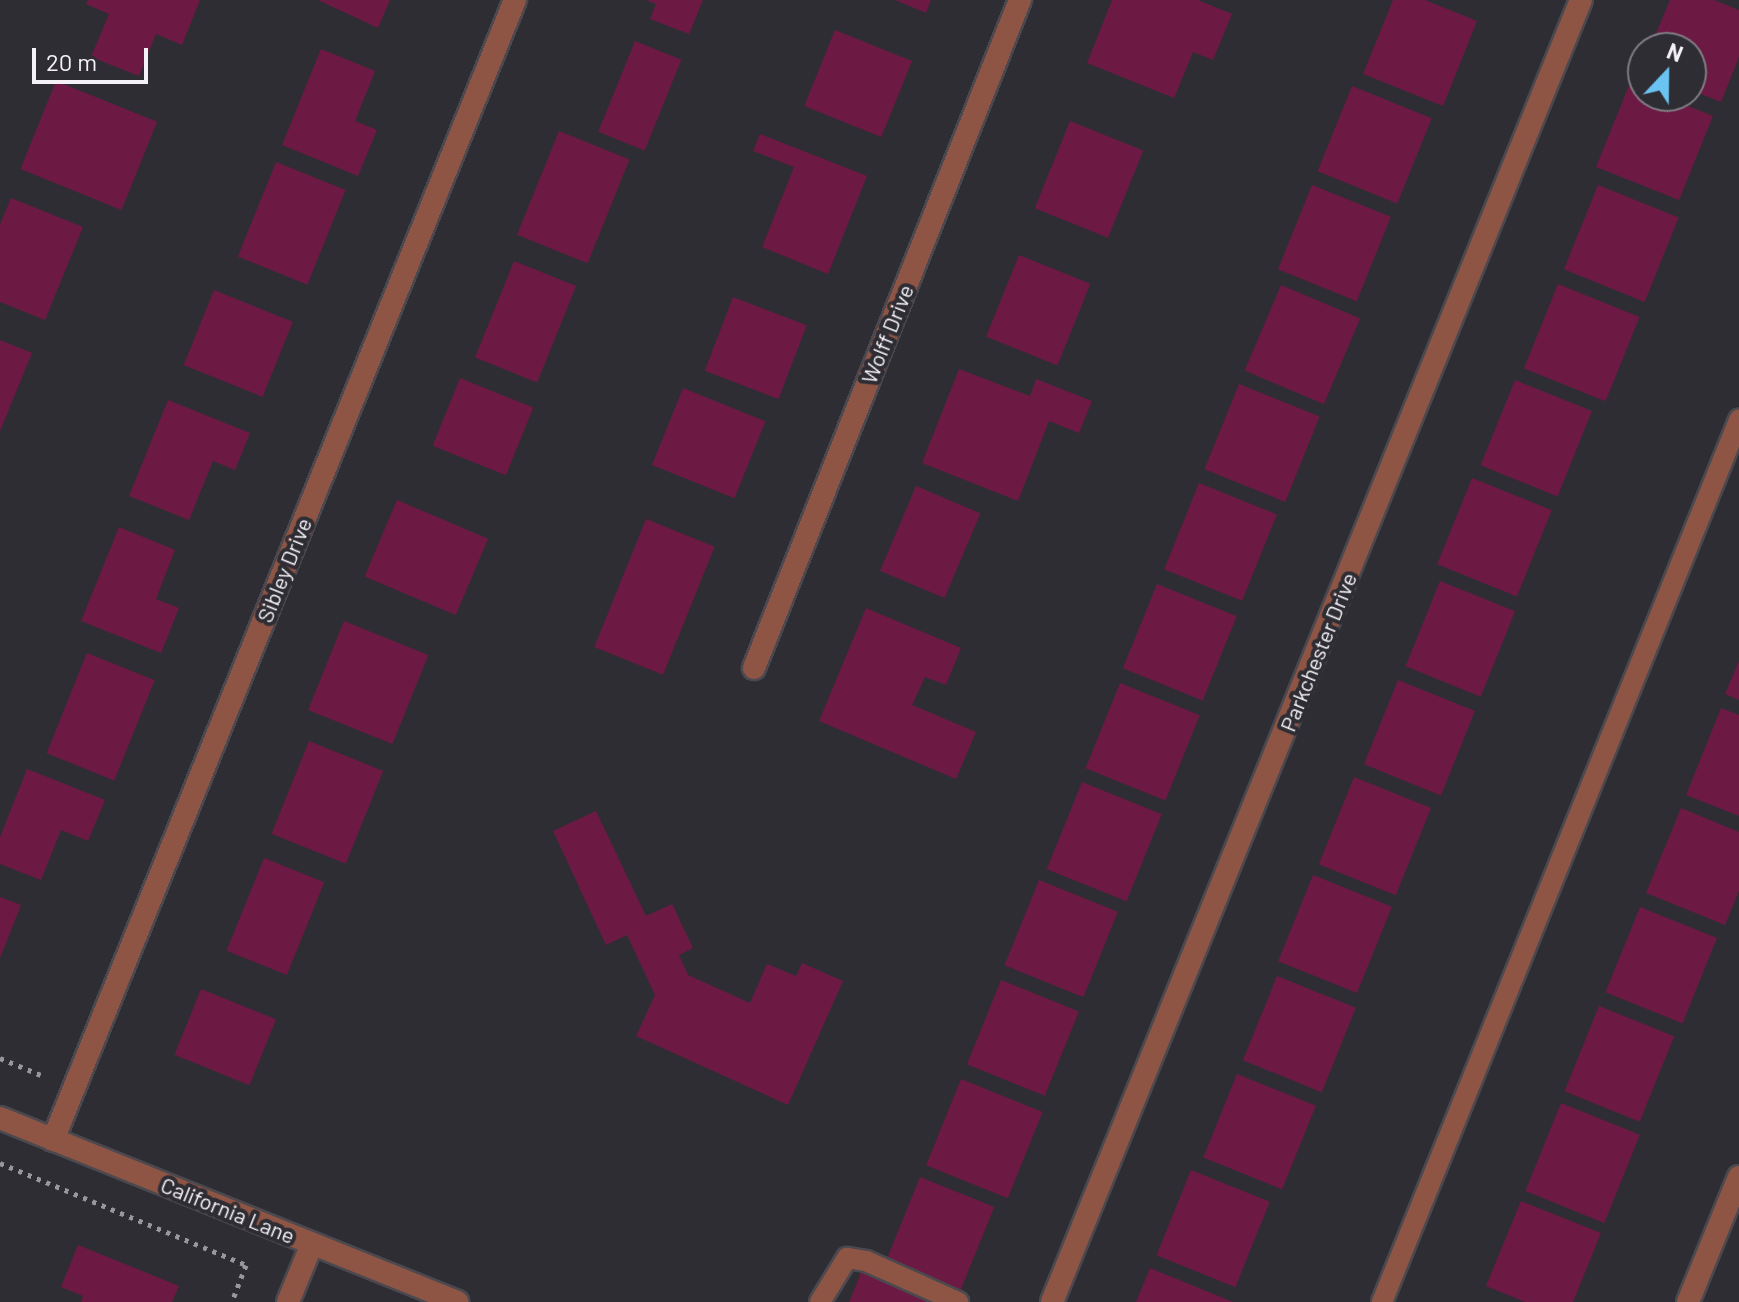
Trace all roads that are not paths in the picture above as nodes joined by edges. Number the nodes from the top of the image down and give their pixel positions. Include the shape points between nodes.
1 (515, 0) edge
2 (1020, 0) edge
3 (1581, 0) edge
4 (1739, 420) edge
5 (754, 668) dead end
6 (0, 1118) edge
7 (53, 1140) junction
8 (1739, 1177) edge
9 (312, 1244) junction
10 (288, 1302) edge
11 (457, 1302) edge
12 (820, 1302) edge
13 (958, 1302) edge
14 (1052, 1302) edge
15 (1382, 1302) edge
16 (1688, 1302) edge

1 - 7 street, Sibley Drive
2 - 5 street, Wolff Drive
3 - 14 street, Parkchester Drive
4 - 15 lane
6 - 7 street, California Lane
7 - 9 street, California Lane
8 - 16 street
9 - 10 street
9 - 11 street, California Lane
12 - 13 lane via 847,1258 866,1261

